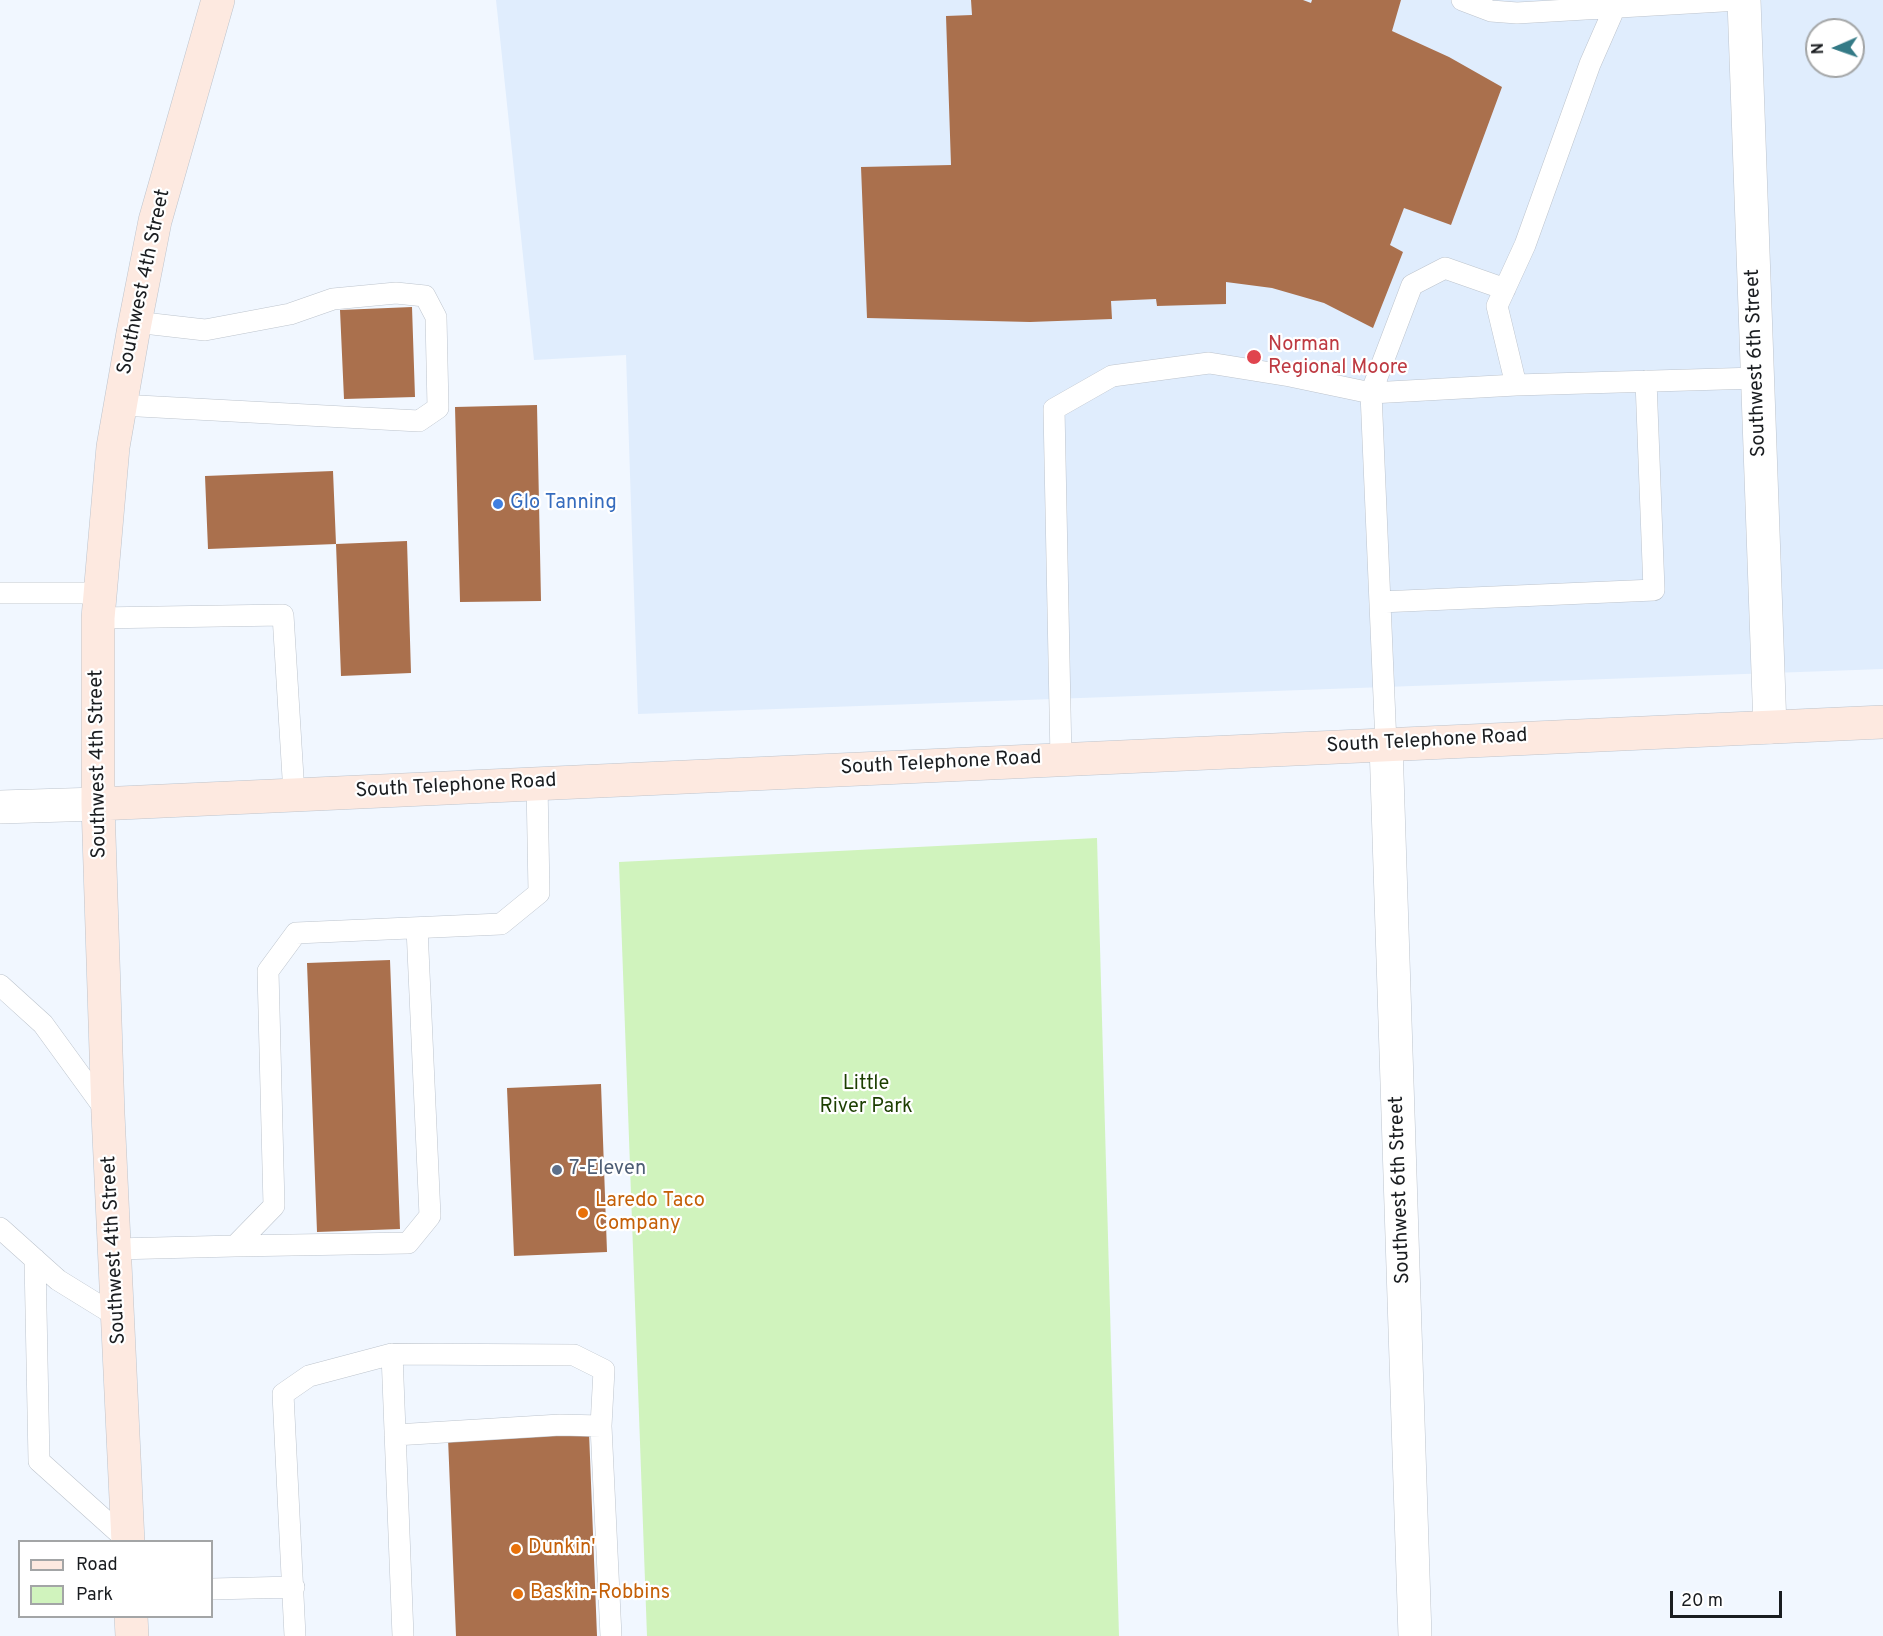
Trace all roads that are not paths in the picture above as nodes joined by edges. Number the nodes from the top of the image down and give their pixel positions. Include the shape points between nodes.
1 (218, 0) edge
2 (1462, 0) edge
3 (1741, 0) edge
4 (1615, 7) junction
5 (1505, 289) junction
6 (135, 322) junction
7 (1757, 378) junction
8 (1646, 381) junction
9 (1516, 385) junction
10 (1371, 393) junction
11 (120, 405) junction
12 (0, 593) edge
13 (1380, 602) junction
14 (99, 605) junction
15 (1883, 722) edge
16 (1770, 727) junction
17 (1386, 744) junction
18 (1061, 759) junction
19 (537, 783) junction
20 (294, 794) junction
21 (98, 804) junction
22 (0, 807) edge
23 (417, 928) junction
24 (0, 985) edge
25 (108, 1114) junction
26 (0, 1228) edge
27 (235, 1246) junction
28 (115, 1249) junction
29 (35, 1259) junction
30 (118, 1317) junction
31 (392, 1354) junction
32 (601, 1426) junction
33 (394, 1435) junction
34 (127, 1540) edge
35 (128, 1540) edge
36 (294, 1587) junction
37 (213, 1589) edge
38 (131, 1618) edge
39 (132, 1636) edge
40 (296, 1636) edge
41 (403, 1636) edge
42 (611, 1636) edge
43 (1415, 1636) edge

1 - 6 main road, Southwest 4th Street via 156,221
2 - 4 lane via 1491,11 1517,13
3 - 4 lane
3 - 7 street, Southwest 6th Street
4 - 5 lane
5 - 9 lane via 1497,306
5 - 10 lane via 1445,268 1412,285
6 - 11 main road, Southwest 4th Street
6 - 11 lane via 205,330 290,314 333,299 396,293 425,296 436,317 438,408 419,421
7 - 8 lane
7 - 16 street, Southwest 6th Street
8 - 9 lane
8 - 13 lane via 1654,590
9 - 10 lane
10 - 13 lane
10 - 18 lane via 1209,363 1112,376 1054,409
11 - 14 main road, Southwest 4th Street via 109,479
12 - 14 lane
13 - 17 lane
14 - 20 lane via 283,615
14 - 21 main road, Southwest 4th Street
15 - 16 main road, South Telephone Road
16 - 17 main road, South Telephone Road
17 - 18 main road, South Telephone Road
17 - 43 street, Southwest 6th Street
18 - 19 main road, South Telephone Road
19 - 20 main road, South Telephone Road
19 - 23 lane via 539,893 501,924
20 - 21 main road, South Telephone Road
21 - 22 street, South Telephone Road
21 - 25 main road, Southwest 4th Street
23 - 27 lane via 296,933 268,970 274,1206
23 - 27 lane via 430,1216 408,1243
24 - 25 lane via 43,1024
25 - 28 main road, Southwest 4th Street
26 - 29 lane
27 - 28 lane
28 - 30 main road, Southwest 4th Street
29 - 30 lane via 58,1280
29 - 34 lane via 39,1461
30 - 35 main road, Southwest 4th Street
31 - 32 lane via 574,1355 604,1370
31 - 33 lane
31 - 36 lane via 309,1376 283,1394
32 - 33 lane
32 - 42 lane
33 - 41 lane
36 - 37 lane
36 - 40 lane
38 - 39 main road

